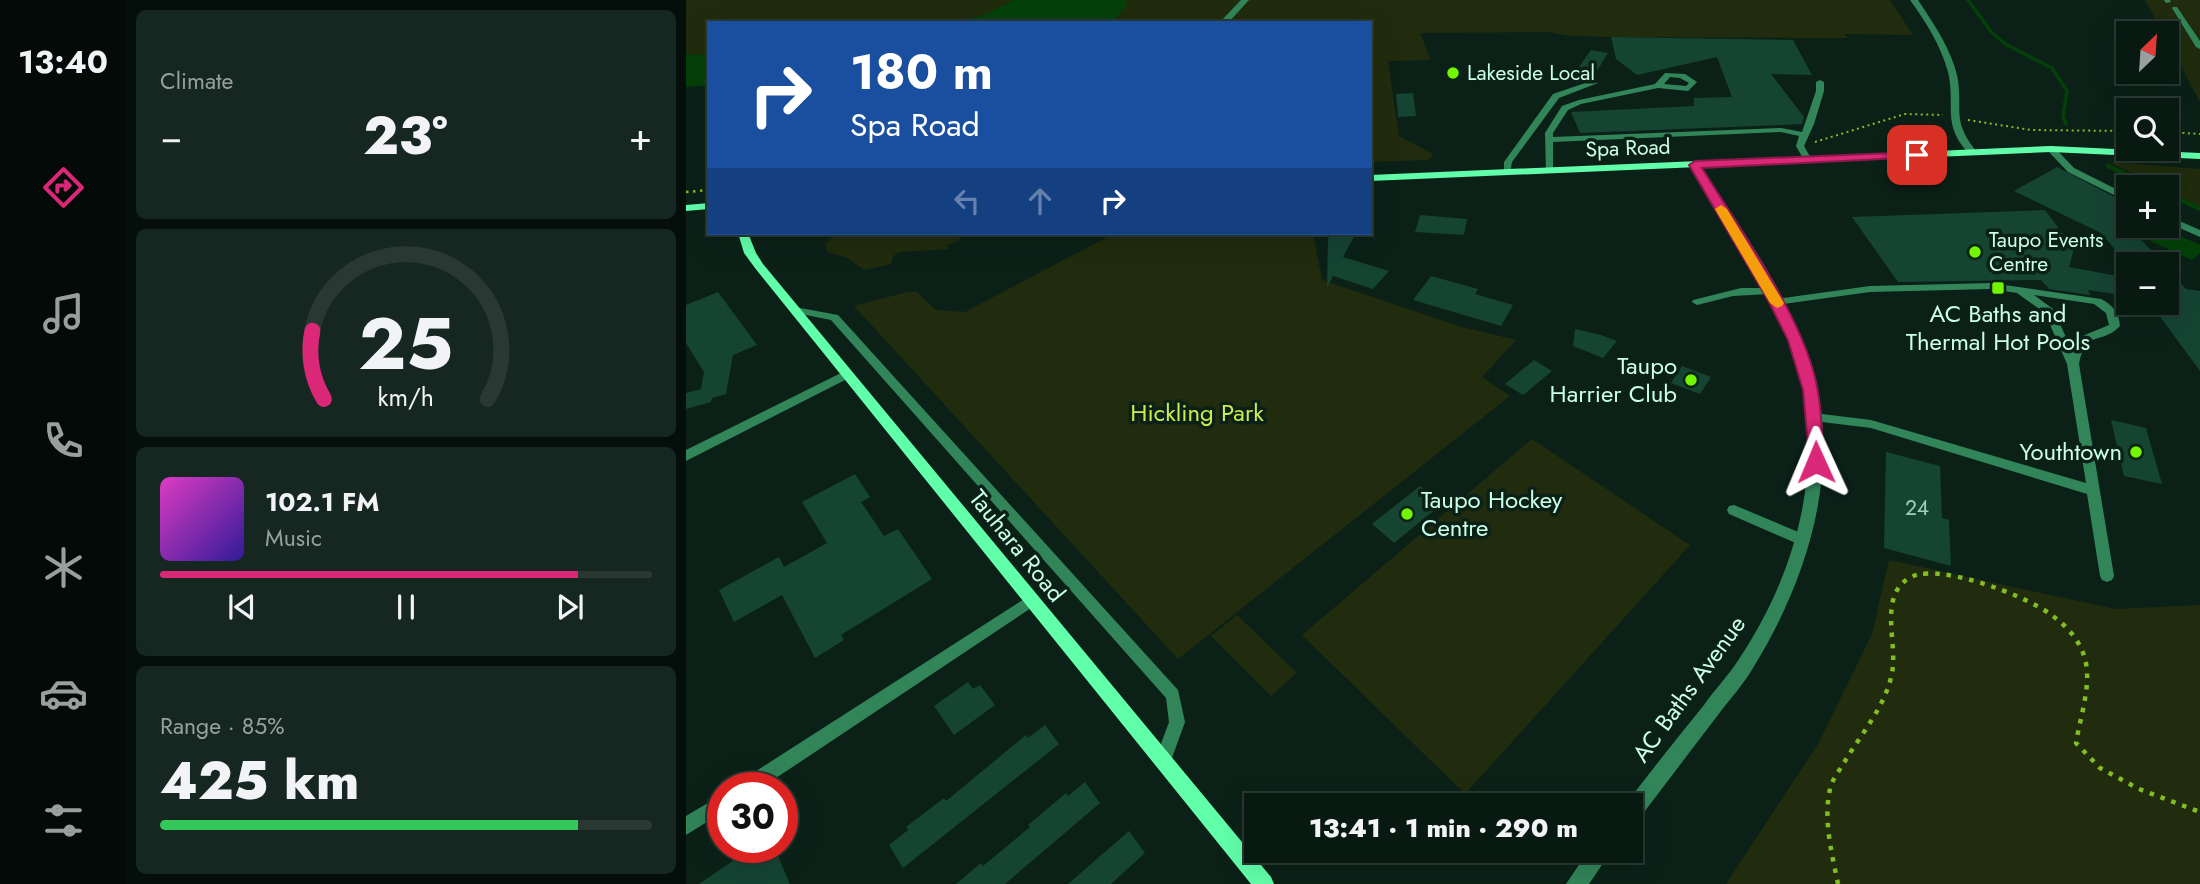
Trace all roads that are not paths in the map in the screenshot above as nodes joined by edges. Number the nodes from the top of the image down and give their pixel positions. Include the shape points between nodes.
1 (1245, 0) edge
2 (1914, 0) edge
3 (2175, 8) dead end
4 (1225, 21) edge
5 (2200, 47) edge
6 (1819, 82) dead end
7 (1594, 83) dead end
8 (1658, 86) dead end
9 (1804, 135) junction
10 (1548, 141) junction
11 (2051, 149) junction
12 (1972, 152) junction
13 (2200, 156) edge
14 (1808, 160) junction
15 (1695, 165) junction
16 (1549, 171) junction
17 (1507, 172) junction
18 (1372, 178) edge
19 (2116, 193) edge
20 (2179, 224) edge
21 (2200, 233) edge
22 (744, 235) edge
23 (2018, 288) junction
24 (1773, 296) junction
25 (1697, 302) dead end
26 (796, 310) junction
27 (2073, 364) junction
28 (848, 374) junction
29 (1814, 417) junction
30 (686, 456) edge
31 (2092, 490) junction
32 (1734, 510) dead end
33 (1803, 540) junction
34 (2108, 576) dead end
35 (1032, 600) junction
36 (1163, 760) junction
37 (769, 772) edge
38 (1643, 797) edge
39 (707, 812) edge
40 (686, 826) edge
41 (1592, 863) edge
42 (1264, 884) edge
43 (1576, 884) edge

1 - 4 street
2 - 12 street via 1926,14 1952,74 1955,129
3 - 5 lane
6 - 9 lane via 1820,92
7 - 17 lane via 1556,96 1508,162
8 - 10 lane via 1569,106
9 - 10 lane via 1782,130
9 - 14 lane via 1800,146
10 - 16 lane
11 - 12 main road, Spa Road
11 - 13 main road, Spa Road
11 - 19 lane via 2071,170
12 - 14 main road, Spa Road
14 - 15 main road, Spa Road
15 - 16 main road, Spa Road
15 - 24 street, AC Baths Avenue
16 - 17 main road, Spa Road
17 - 18 main road, Spa Road
20 - 21 lane
22 - 26 main road, Tauhara Road via 750,253
23 - 24 lane via 1870,289
23 - 27 lane via 2049,311
23 - 27 lane via 2097,301 2112,312 2115,326 2086,336 2075,349
24 - 25 lane via 1741,290
24 - 29 street, AC Baths Avenue via 1804,364
26 - 28 main road, Tauhara Road
26 - 36 lane via 834,317 1172,695 1177,722
27 - 31 lane
28 - 30 lane
28 - 35 main road, Tauhara Road
29 - 31 lane via 1871,424
29 - 33 street, AC Baths Avenue via 1814,485
31 - 34 lane
32 - 33 lane
33 - 38 street, AC Baths Avenue via 1780,600 1745,664
35 - 36 main road, Tauhara Road
35 - 37 lane
36 - 42 main road, Tauhara Road
39 - 40 lane
41 - 43 street

